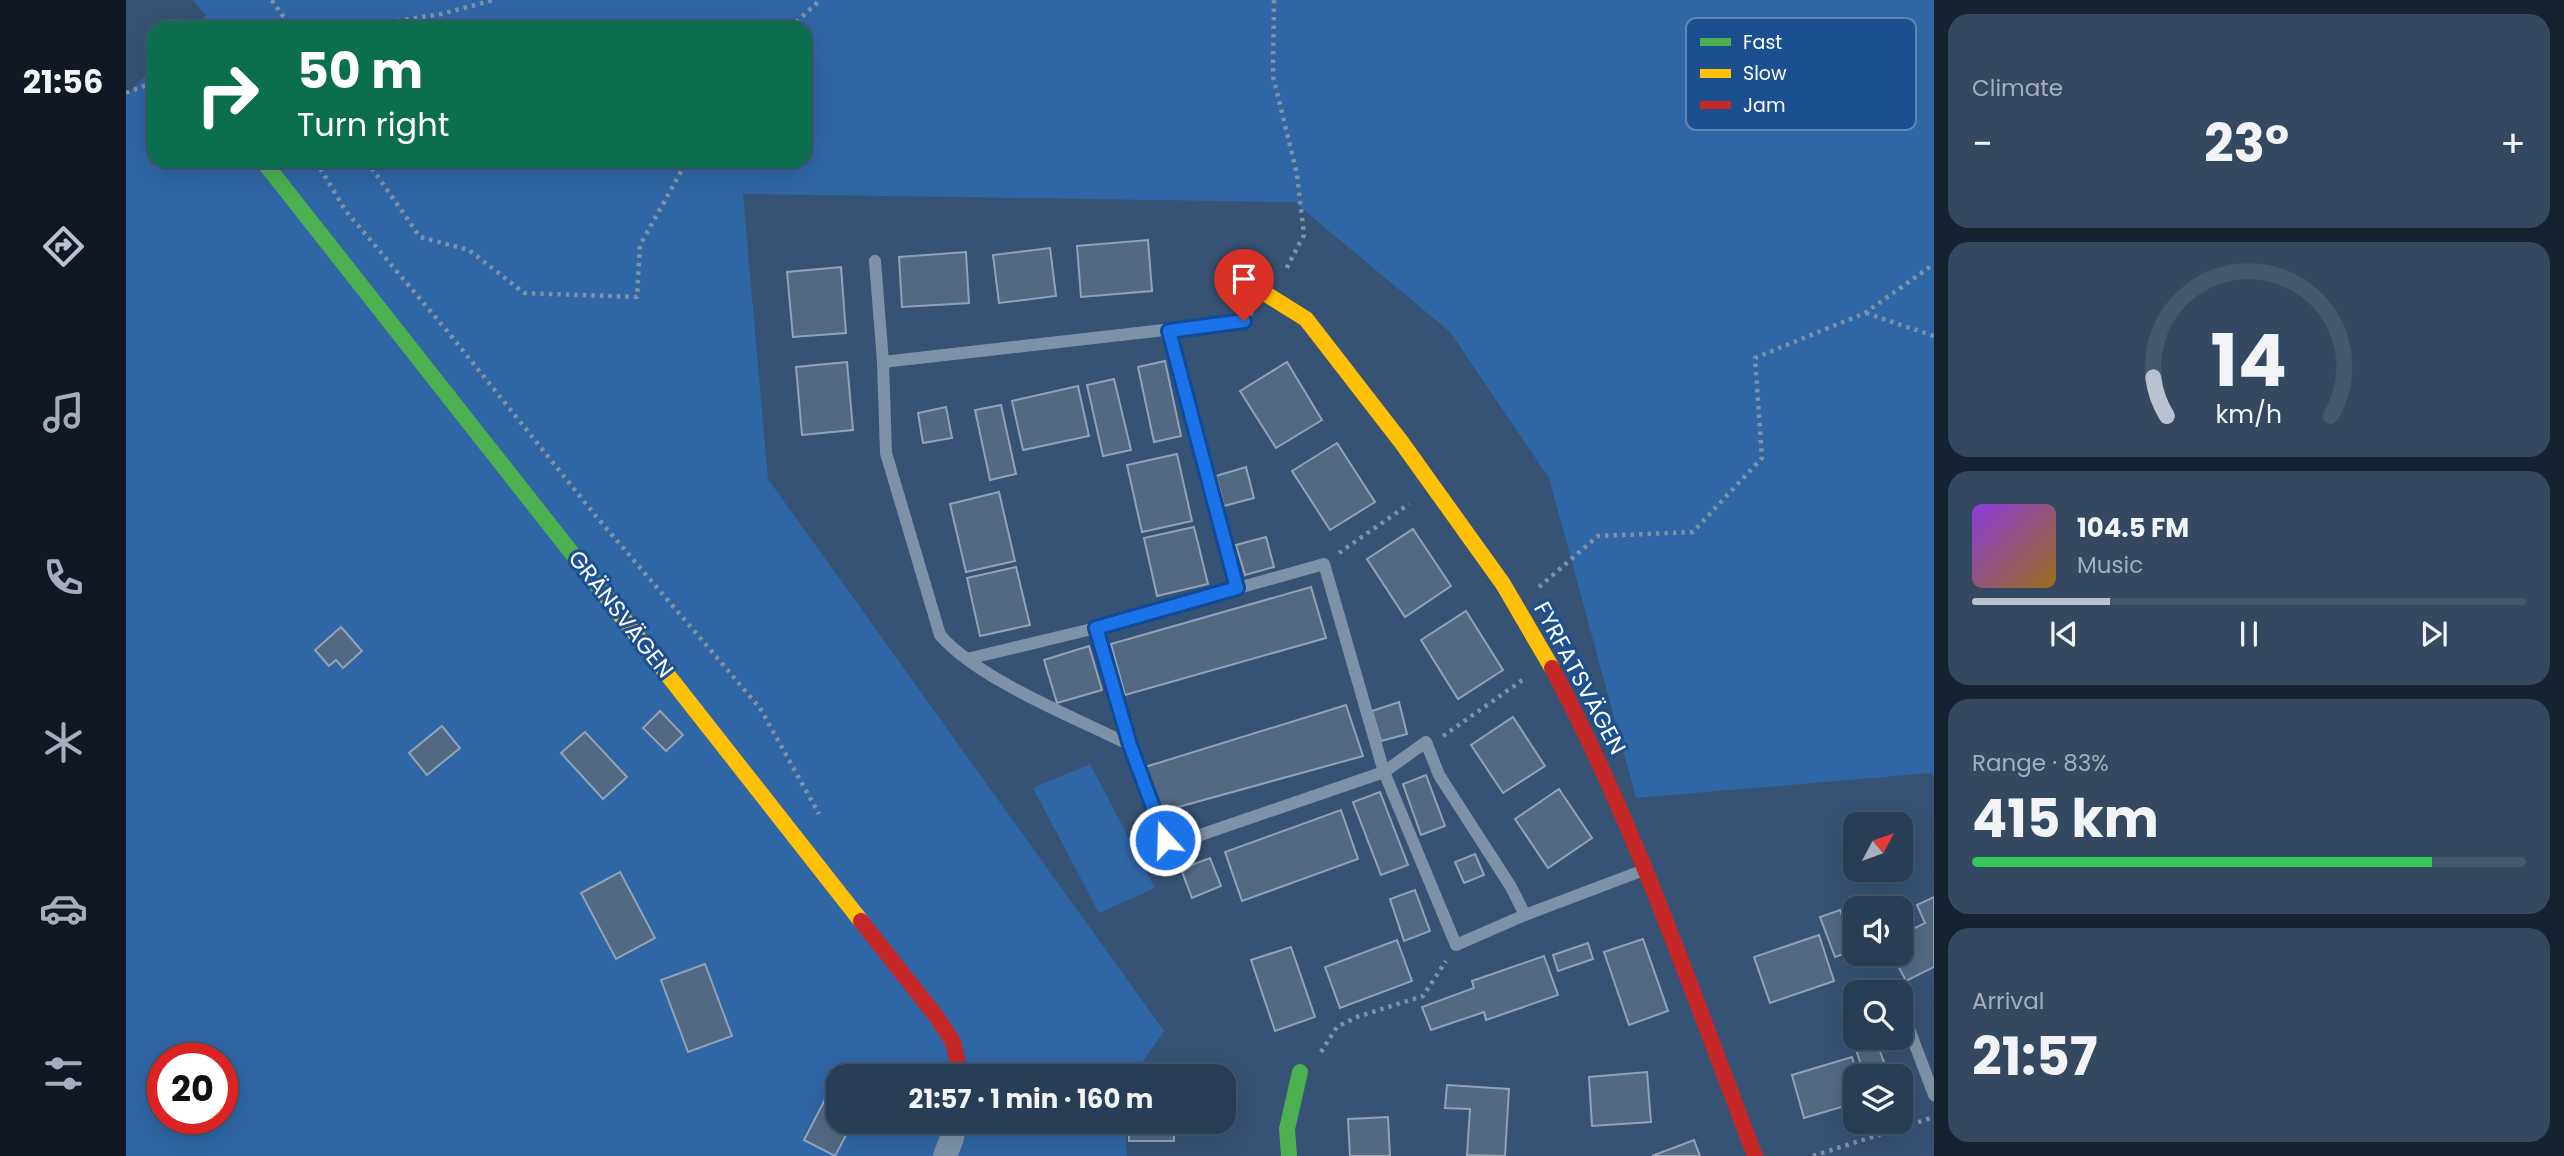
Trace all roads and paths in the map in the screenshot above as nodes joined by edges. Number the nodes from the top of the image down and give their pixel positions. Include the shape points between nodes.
1 (272, 0) edge
2 (494, 0) edge
3 (820, 0) edge
4 (1274, 0) edge
5 (286, 21) edge
6 (398, 21) edge
7 (798, 21) edge
8 (147, 85) edge
9 (126, 93) edge
10 (269, 168) edge
11 (320, 168) edge
12 (372, 168) edge
13 (683, 168) edge
14 (875, 261) dead end
15 (1934, 264) edge
16 (1258, 289) junction
17 (1865, 313) junction
18 (1169, 331) junction
19 (1934, 336) edge
20 (883, 362) junction
21 (1433, 488) junction
22 (1324, 564) junction
23 (1237, 588) junction
24 (1516, 607) junction
25 (1096, 628) junction
26 (967, 659) junction
27 (1549, 662) junction
28 (1426, 742) junction
29 (1130, 745) junction
30 (1384, 772) junction
31 (825, 824) dead end
32 (1645, 870) junction
33 (1525, 915) junction
34 (1456, 945) junction
35 (1913, 1039) edge
36 (958, 1064) edge
37 (1300, 1072) joint
38 (1934, 1095) edge
39 (1934, 1117) edge
40 (952, 1134) edge
41 (945, 1156) edge
42 (1289, 1156) edge
43 (1755, 1156) edge
44 (1813, 1156) edge

1 - 5 path
2 - 6 path
3 - 7 path
4 - 16 path via 1273,76 1297,174 1304,235 1281,279
8 - 9 path
10 - 36 street, GRÄNSVÄGEN via 936,1016 953,1042
11 - 31 path via 345,210 760,708
12 - 13 path via 420,237 468,250 524,293 637,297 640,244
14 - 20 lane
15 - 17 path
16 - 18 lane via 1244,321
16 - 21 street, FYRFATSVÄGEN via 1306,319
17 - 19 path
17 - 24 path via 1755,359 1762,458 1693,532 1598,537
18 - 20 lane
18 - 23 lane
20 - 26 lane via 886,453 940,635
21 - 22 path
21 - 24 street, FYRFATSVÄGEN
22 - 23 lane
22 - 30 lane
23 - 25 lane
24 - 27 street, FYRFATSVÄGEN
25 - 26 lane
25 - 29 lane
26 - 29 lane via 1012,687
27 - 28 path via 1433,743
27 - 32 street, FYRFATSVÄGEN via 1605,772
28 - 30 lane
28 - 33 lane via 1439,775
29 - 30 lane via 1165,840 1171,845
30 - 34 lane
32 - 33 lane
32 - 43 street, FYRFATSVÄGEN
33 - 34 lane
34 - 37 path via 1423,996 1338,1027 1313,1063
35 - 38 lane
37 - 42 street via 1287,1129
39 - 44 path
40 - 41 street

